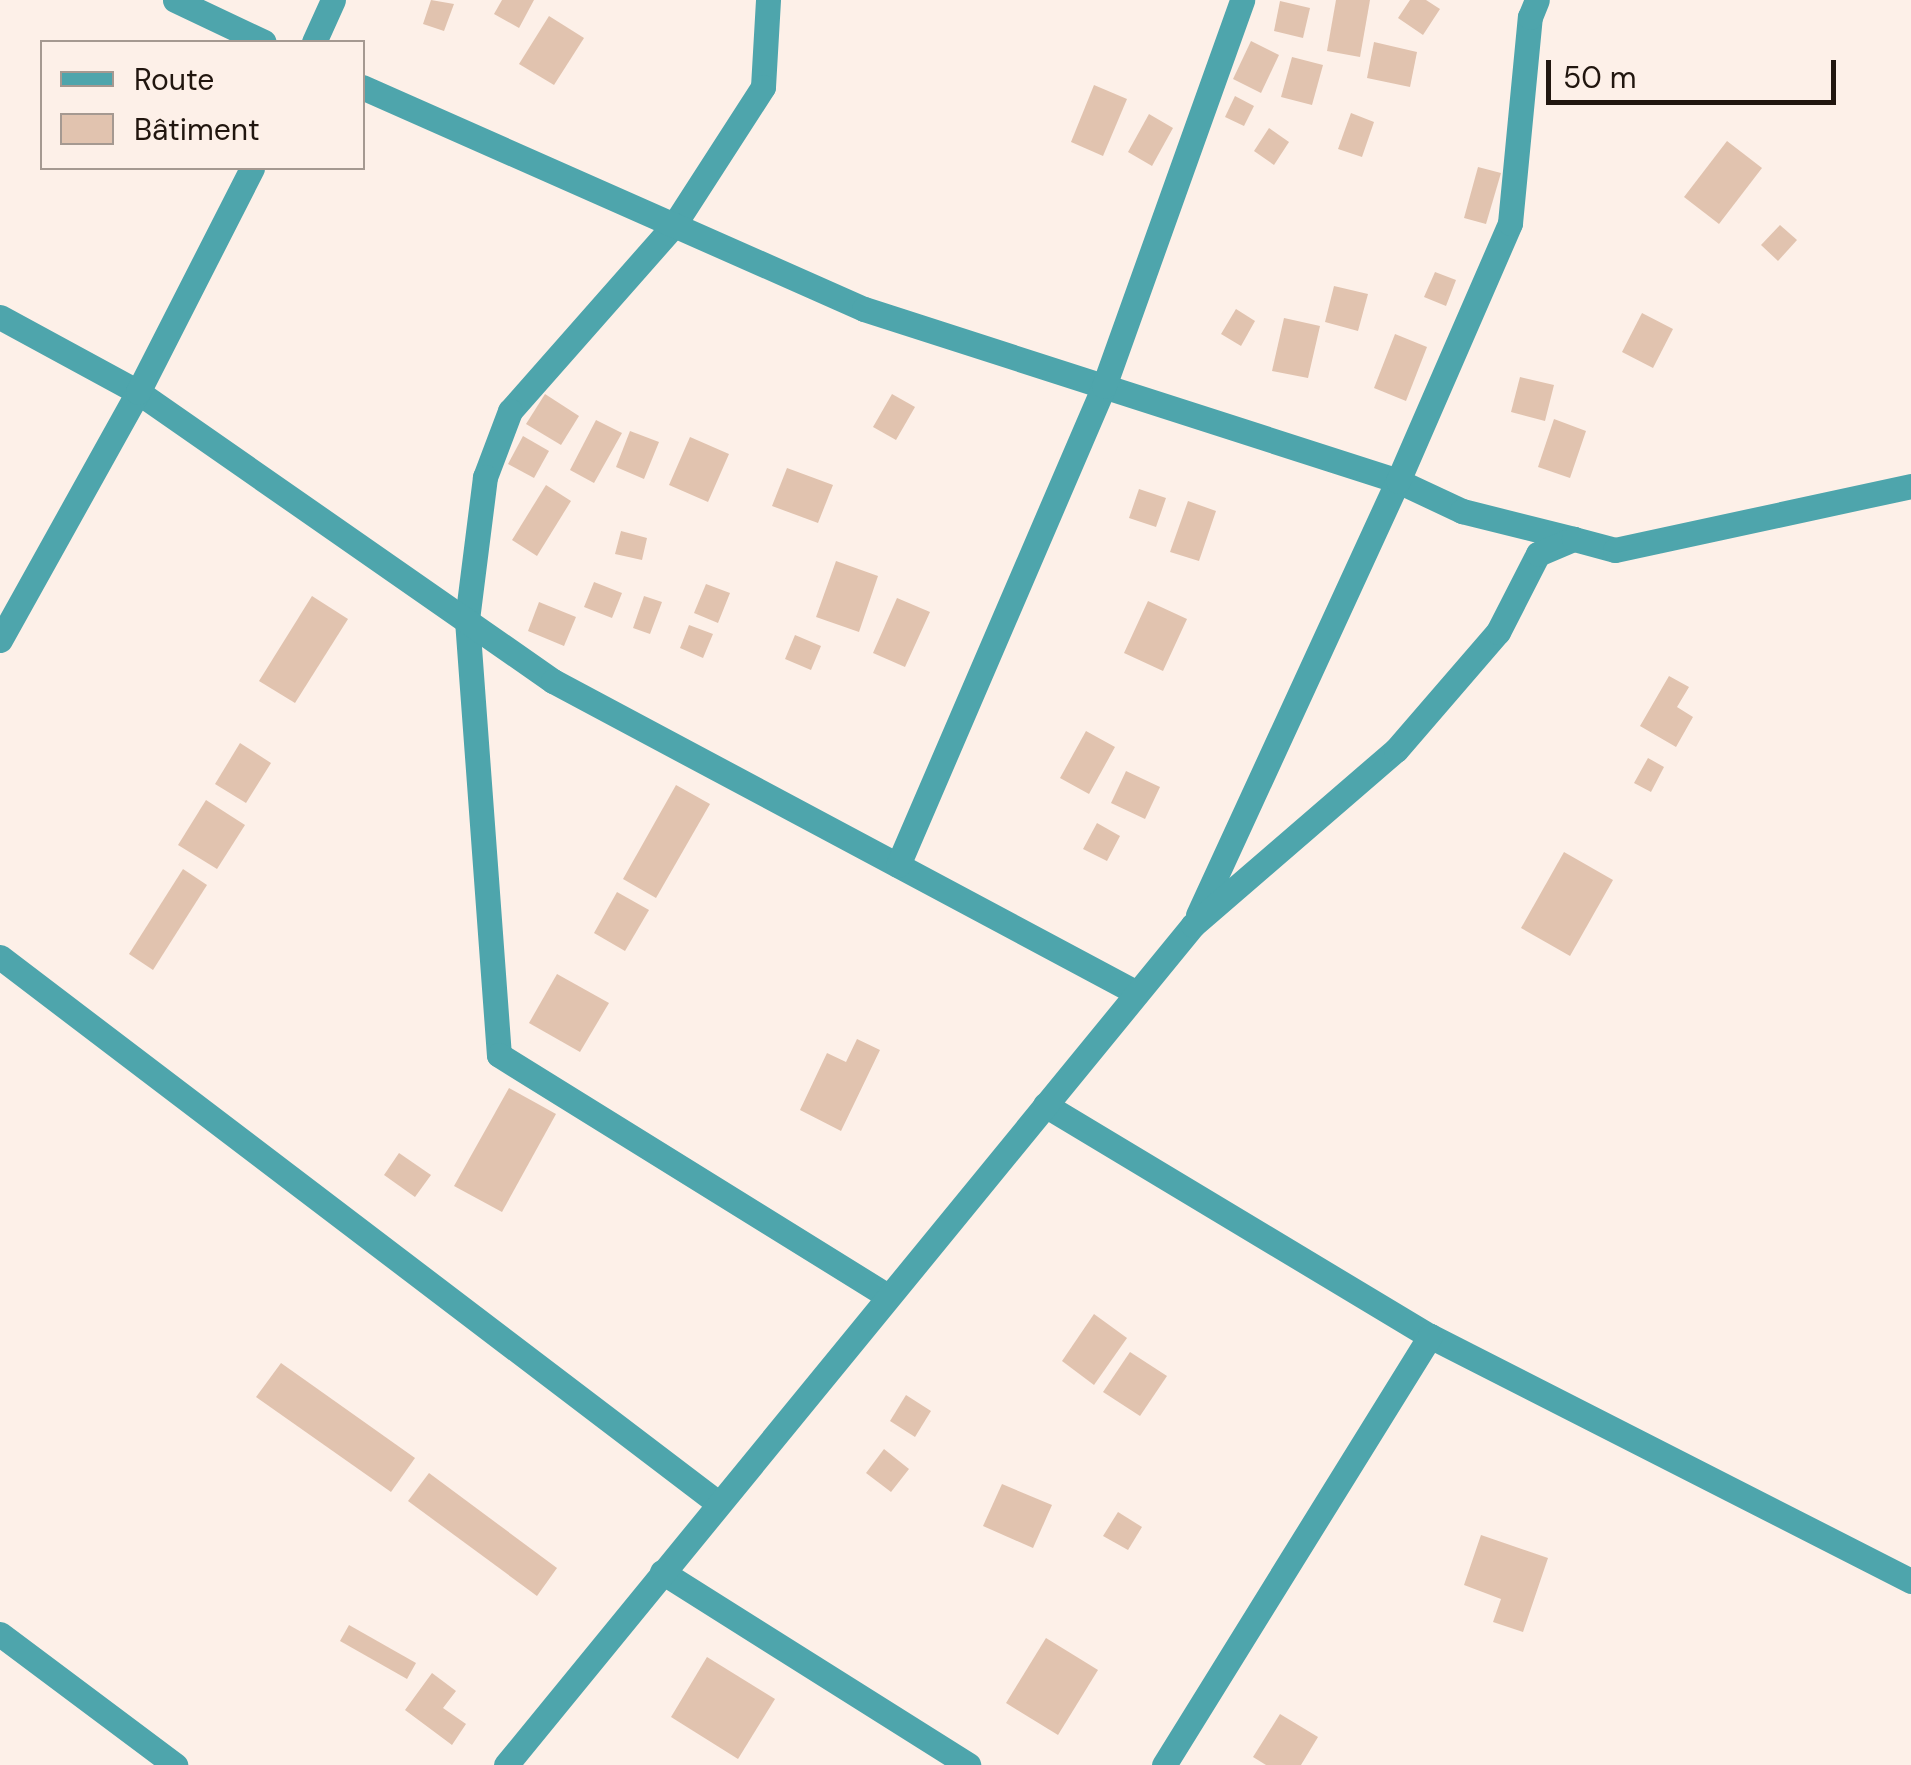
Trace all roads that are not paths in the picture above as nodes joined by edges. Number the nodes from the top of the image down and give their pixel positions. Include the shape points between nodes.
1 (175, 0) edge
2 (333, 0) edge
3 (768, 0) edge
4 (1242, 0) edge
5 (1537, 0) edge
6 (260, 40) edge
7 (315, 40) edge
8 (365, 88) edge
9 (251, 170) edge
10 (674, 225) junction
11 (0, 317) edge
12 (1104, 386) junction
13 (138, 392) junction
14 (1398, 481) junction
15 (1911, 486) edge
16 (1574, 539) junction
17 (467, 620) junction
18 (0, 640) edge
19 (898, 865) junction
20 (1193, 925) junction
21 (0, 957) edge
22 (1137, 992) junction
23 (1045, 1105) junction
24 (888, 1296) junction
25 (1430, 1336) junction
26 (718, 1503) junction
27 (662, 1572) junction
28 (1911, 1581) edge
29 (0, 1634) edge
30 (175, 1765) edge
31 (506, 1765) edge
32 (968, 1765) edge
33 (1164, 1765) edge

1 - 6 street
2 - 7 street
3 - 10 street via 763,87
4 - 12 street
5 - 14 street via 1510,223
8 - 10 street
9 - 13 street
10 - 12 street via 864,309
10 - 17 street via 510,412 485,477
11 - 13 street
12 - 14 street
12 - 19 street
13 - 17 street
13 - 18 street
14 - 16 street via 1462,510
14 - 20 street
15 - 16 street via 1614,550
16 - 20 street via 1538,554 1498,632 1396,750
17 - 19 street via 553,680
17 - 24 street via 499,1055
19 - 22 street
20 - 22 street
21 - 26 street
22 - 23 street
23 - 24 street
23 - 25 street
24 - 26 street
25 - 28 street
25 - 33 street
26 - 27 street
27 - 31 street
27 - 32 street
29 - 30 street

